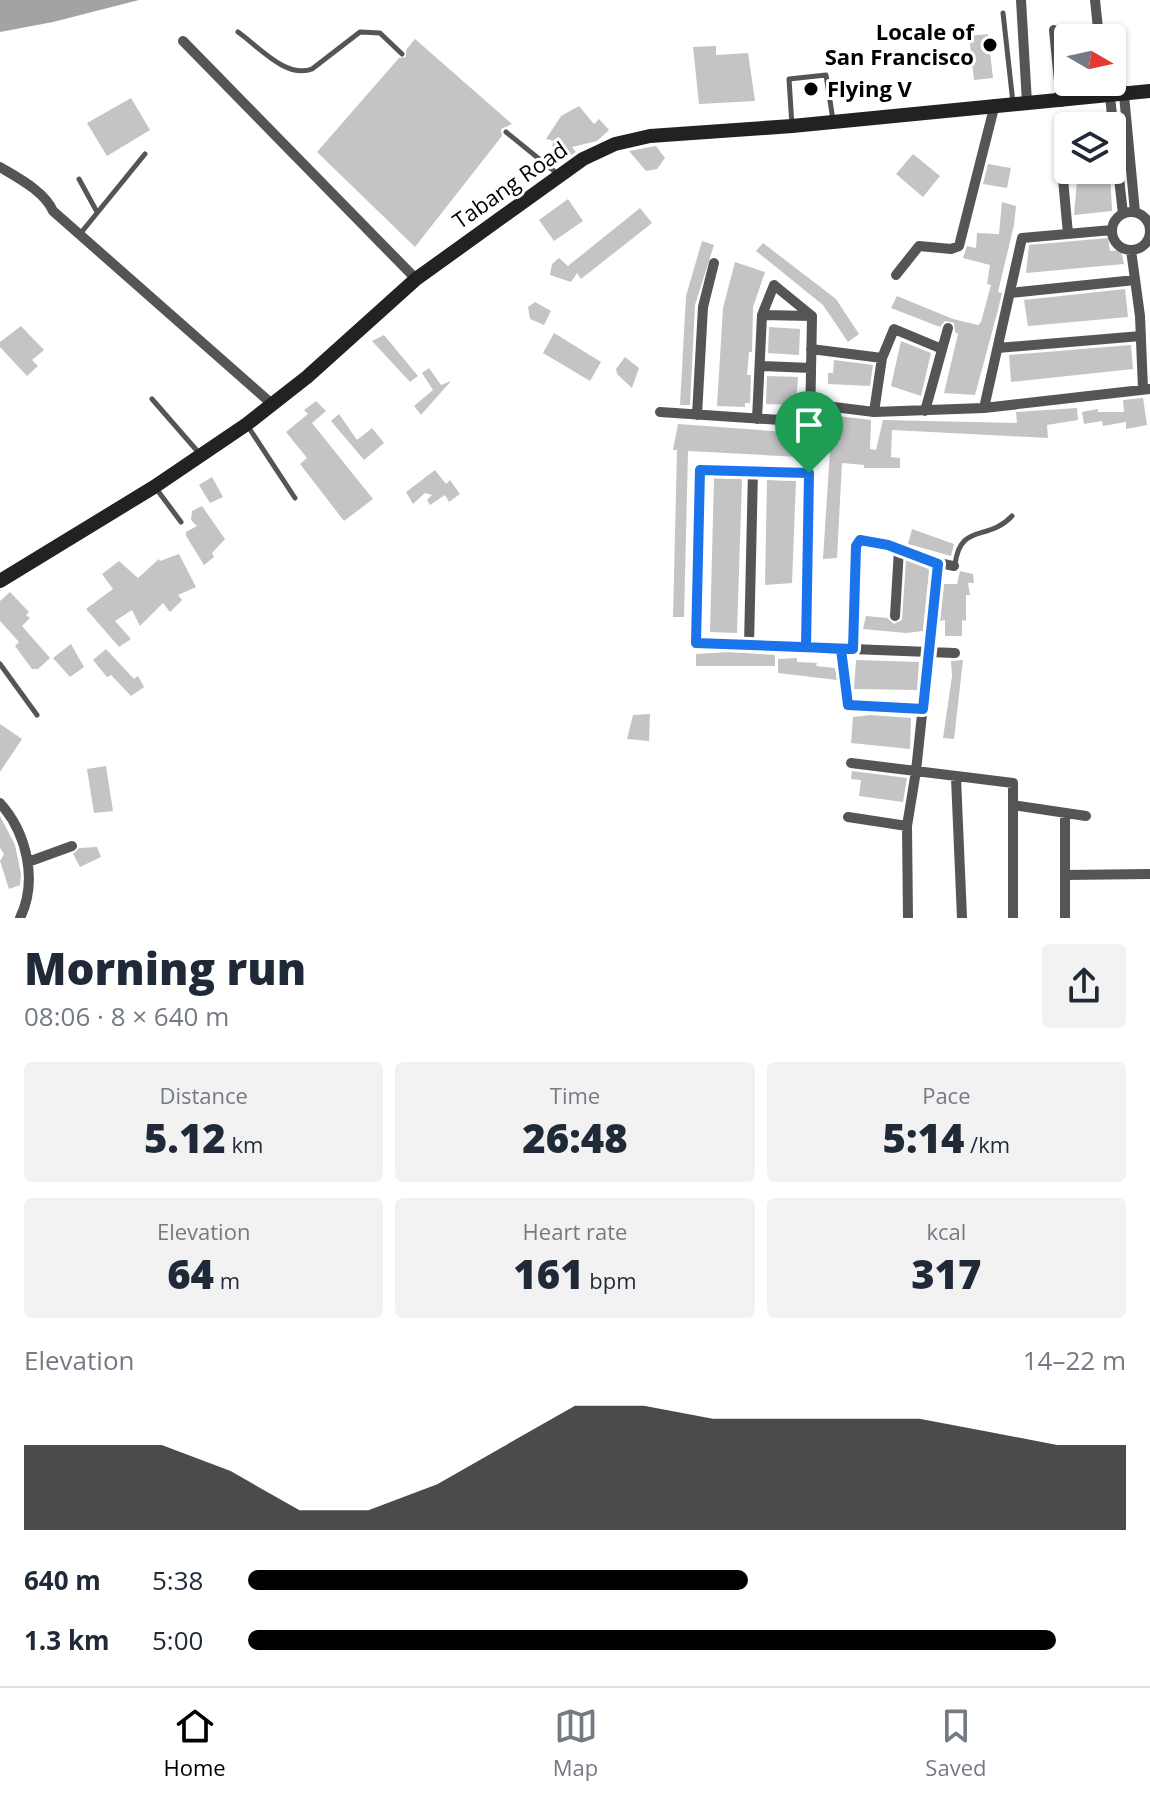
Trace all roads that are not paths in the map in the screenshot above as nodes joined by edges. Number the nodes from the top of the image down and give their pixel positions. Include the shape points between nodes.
1 (1021, 0) edge
2 (1095, 0) edge
3 (1003, 13) dead end
4 (1098, 24) edge
5 (238, 32) dead end
6 (183, 41) dead end
7 (402, 54) dead end
8 (1150, 91) edge
9 (1126, 92) edge
10 (1060, 96) edge
11 (1094, 96) edge
12 (1111, 96) edge
13 (1061, 102) junction
14 (1020, 103) junction
15 (995, 104) junction
16 (833, 121) junction
17 (792, 126) junction
18 (506, 132) dead end
19 (145, 154) dead end
20 (1128, 158) joint
21 (0, 167) edge
22 (560, 176) junction
23 (79, 179) dead end
24 (1063, 184) edge
25 (1118, 184) edge
26 (97, 212) junction
27 (1135, 212) junction
28 (1123, 214) junction
29 (1112, 230) junction
30 (79, 234) junction
31 (1068, 234) junction
32 (1131, 250) junction
33 (714, 263) dead end
34 (896, 275) dead end
35 (416, 279) junction
36 (1135, 280) junction
37 (1010, 293) junction
38 (762, 315) junction
39 (1145, 315) edge
40 (812, 316) junction
41 (948, 328) dead end
42 (1141, 336) junction
43 (998, 348) junction
44 (811, 349) junction
45 (942, 349) junction
46 (882, 358) junction
47 (761, 366) junction
48 (811, 368) junction
49 (1147, 389) edge
50 (152, 399) dead end
51 (272, 404) junction
52 (810, 404) junction
53 (984, 408) junction
54 (925, 411) junction
55 (660, 412) dead end
56 (874, 412) junction
57 (697, 415) junction
58 (757, 419) junction
59 (810, 422) junction
60 (247, 424) junction
61 (201, 455) junction
62 (753, 471) junction
63 (809, 473) junction
64 (154, 487) junction
65 (295, 498) dead end
66 (1012, 516) dead end
67 (181, 522) dead end
68 (899, 549) junction
69 (938, 564) junction
70 (954, 566) joint
71 (0, 581) edge
72 (895, 616) dead end
73 (749, 645) junction
74 (806, 647) junction
75 (847, 649) junction
76 (929, 652) junction
77 (955, 653) dead end
78 (0, 664) edge
79 (923, 709) junction
80 (37, 715) dead end
81 (851, 763) dead end
82 (916, 771) junction
83 (956, 778) junction
84 (0, 803) edge
85 (1013, 805) junction
86 (1065, 813) junction
87 (1086, 816) dead end
88 (848, 817) dead end
89 (907, 826) junction
90 (72, 846) dead end
91 (28, 862) junction
92 (1150, 874) edge
93 (1065, 875) junction
94 (20, 918) edge
95 (908, 918) edge
96 (962, 918) edge
97 (1013, 918) edge
98 (1065, 918) edge

1 - 14 street
2 - 4 street
3 - 14 lane
5 - 7 lane via 291,71 312,69 360,32 380,33
6 - 35 street
8 - 9 main road, Tabang Road
10 - 13 street
11 - 13 main road, Tabang Road
12 - 20 street
13 - 14 main road, Tabang Road
14 - 15 main road, Tabang Road
15 - 16 main road, Tabang Road
15 - 34 street via 959,246 919,246
16 - 17 main road, Tabang Road
16 - 17 lane via 826,75 789,79
17 - 22 main road, Tabang Road via 650,136 615,144
18 - 22 lane
19 - 26 lane
20 - 27 street
21 - 30 street via 27,183
22 - 35 main road, Tabang Road
23 - 26 lane
24 - 31 street
25 - 28 street
26 - 30 lane
27 - 28 street
27 - 32 street via 1150,230 1142,246
28 - 29 street
29 - 31 street
29 - 32 street via 1117,244
30 - 51 street
31 - 37 street via 1022,238
32 - 36 street
33 - 57 street via 703,307
35 - 51 main road, Tabang Road
36 - 37 street
36 - 39 street
37 - 43 street
38 - 40 street
38 - 40 street via 774,285
38 - 47 street
39 - 42 street
40 - 44 street
41 - 45 street
42 - 43 street
42 - 49 street
43 - 53 street
44 - 46 street
44 - 48 street
45 - 46 street via 894,329
45 - 54 street
46 - 56 street
47 - 48 street
47 - 58 street
48 - 52 street
49 - 53 street
50 - 61 lane
51 - 60 main road, Tabang Road
52 - 56 street
52 - 59 street
53 - 54 street
54 - 56 street
55 - 57 street
57 - 58 street
58 - 59 street
59 - 63 street
60 - 61 main road, Tabang Road
60 - 65 lane
61 - 64 main road, Tabang Road
62 - 63 street
62 - 73 street
62 - 73 street via 700,470 696,643
63 - 74 street
64 - 67 lane
64 - 71 main road, Tabang Road
66 - 70 lane via 959,544
68 - 69 street
68 - 72 street
68 - 75 street via 860,540 856,546
69 - 70 street
69 - 76 street
73 - 74 street
74 - 75 street
75 - 76 street
75 - 79 street via 848,705
76 - 77 street
76 - 79 street
78 - 80 lane
79 - 82 street
81 - 82 street
82 - 83 street
82 - 89 street
83 - 85 street via 1013,783
83 - 96 street
84 - 91 street
85 - 86 street
85 - 97 street
86 - 87 street
86 - 93 street
88 - 89 street
89 - 95 street
90 - 91 street
91 - 94 street via 28,894
92 - 93 street
93 - 98 street

